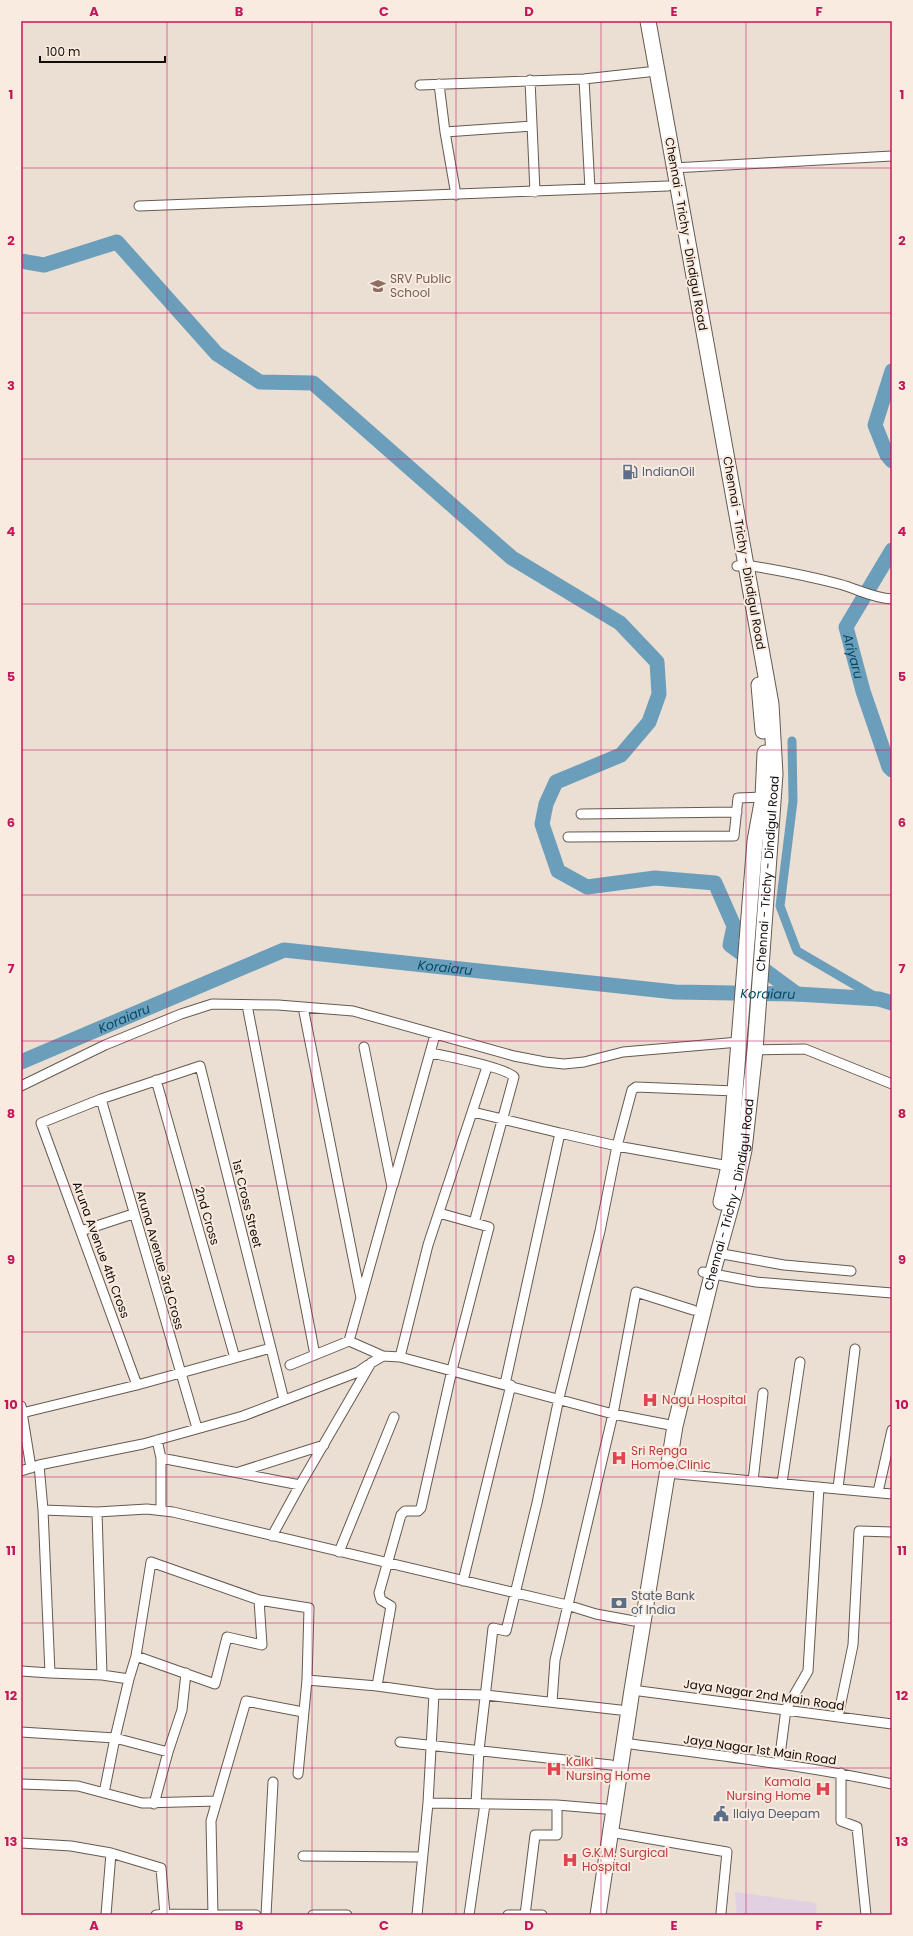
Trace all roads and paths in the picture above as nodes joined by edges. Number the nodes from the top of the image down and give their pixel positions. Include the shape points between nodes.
1 (639, 21) edge
2 (648, 21) edge
3 (648, 72) junction
4 (584, 78) junction
5 (530, 80) junction
6 (439, 84) junction
7 (420, 85) dead end
8 (532, 126) junction
9 (445, 132) junction
10 (892, 156) edge
11 (674, 168) junction
12 (668, 186) junction
13 (590, 189) junction
14 (535, 192) junction
15 (456, 195) junction
16 (139, 206) dead end
17 (741, 565) junction
18 (889, 599) edge
19 (763, 797) junction
20 (736, 812) junction
21 (581, 814) dead end
22 (568, 837) dead end
23 (247, 1005) junction
24 (303, 1007) junction
25 (435, 1035) junction
26 (740, 1038) junction
27 (755, 1045) junction
28 (364, 1047) dead end
29 (431, 1053) junction
30 (487, 1067) junction
31 (156, 1080) junction
32 (892, 1084) edge
33 (21, 1086) edge
34 (735, 1091) junction
35 (101, 1098) junction
36 (473, 1112) junction
37 (502, 1119) junction
38 (560, 1133) junction
39 (617, 1146) junction
40 (729, 1166) junction
41 (392, 1187) junction
42 (439, 1213) junction
43 (134, 1214) junction
44 (474, 1223) junction
45 (82, 1231) junction
46 (717, 1253) junction
47 (851, 1271) dead end
48 (707, 1273) junction
49 (892, 1293) edge
50 (361, 1299) junction
51 (693, 1310) junction
52 (350, 1341) junction
53 (271, 1348) junction
54 (856, 1349) dead end
55 (315, 1355) junction
56 (383, 1356) junction
57 (400, 1356) junction
58 (236, 1358) junction
59 (800, 1362) dead end
60 (371, 1363) junction
61 (290, 1365) dead end
62 (452, 1370) junction
63 (180, 1372) junction
64 (508, 1384) junction
65 (137, 1385) junction
66 (763, 1393) dead end
67 (559, 1398) junction
68 (284, 1400) junction
69 (22, 1410) edge
70 (613, 1414) junction
71 (394, 1417) dead end
72 (671, 1426) junction
73 (197, 1428) junction
74 (892, 1430) edge
75 (157, 1440) junction
76 (324, 1445) junction
77 (161, 1458) junction
78 (35, 1466) junction
79 (21, 1471) edge
80 (237, 1473) junction
81 (667, 1473) junction
82 (753, 1481) junction
83 (782, 1483) junction
84 (300, 1485) junction
85 (819, 1486) junction
86 (838, 1488) junction
87 (878, 1492) junction
88 (892, 1494) edge
89 (43, 1510) junction
90 (161, 1510) junction
91 (97, 1512) junction
92 (892, 1532) edge
93 (272, 1536) junction
94 (339, 1552) junction
95 (387, 1563) junction
96 (463, 1581) junction
97 (514, 1593) junction
98 (259, 1600) junction
99 (566, 1605) junction
100 (634, 1621) junction
101 (136, 1656) junction
102 (21, 1671) edge
103 (50, 1673) junction
104 (186, 1673) junction
105 (102, 1675) junction
106 (129, 1679) junction
107 (307, 1680) junction
108 (377, 1686) junction
109 (628, 1689) junction
110 (434, 1694) junction
111 (486, 1695) junction
112 (552, 1702) junction
113 (786, 1709) junction
114 (620, 1710) junction
115 (303, 1712) junction
116 (838, 1717) junction
117 (892, 1724) edge
118 (21, 1732) edge
119 (115, 1738) junction
120 (400, 1742) dead end
121 (624, 1743) junction
122 (431, 1745) junction
123 (479, 1750) junction
124 (168, 1752) junction
125 (779, 1763) junction
126 (611, 1766) junction
127 (841, 1773) junction
128 (298, 1774) dead end
129 (273, 1782) dead end
130 (21, 1784) edge
131 (892, 1784) edge
132 (104, 1793) junction
133 (217, 1801) junction
134 (428, 1803) junction
135 (154, 1804) junction
136 (480, 1804) junction
137 (558, 1805) junction
138 (605, 1809) junction
139 (610, 1832) junction
140 (21, 1843) edge
141 (111, 1853) junction
142 (302, 1856) dead end
143 (422, 1857) junction
144 (721, 1913) dead end
145 (213, 1914) edge
146 (106, 1915) edge
147 (162, 1915) edge
148 (256, 1915) edge
149 (266, 1915) edge
150 (313, 1915) edge
151 (347, 1915) edge
152 (417, 1915) edge
153 (469, 1915) edge
154 (508, 1915) edge
155 (525, 1915) edge
156 (542, 1915) edge
157 (589, 1915) edge
158 (598, 1915) edge
159 (866, 1915) edge

1 - 3 highway, Chennai - Trichy - Dindigul Road
2 - 11 highway, Chennai - Trichy - Dindigul Road
3 - 4 street
3 - 12 highway, Chennai - Trichy - Dindigul Road
4 - 5 street
4 - 13 street
5 - 6 street
5 - 8 street
6 - 7 street
6 - 9 street
8 - 9 street
8 - 14 street
9 - 15 street
10 - 11 street
11 - 17 highway, Chennai - Trichy - Dindigul Road
12 - 13 street
12 - 17 highway, Chennai - Trichy - Dindigul Road
13 - 14 street
14 - 15 street
15 - 16 street
17 - 18 street via 805,575 876,598
17 - 19 highway, Chennai - Trichy - Dindigul Road via 759,686 765,759
17 - 27 highway, Chennai - Trichy - Dindigul Road via 772,710 775,774
19 - 20 street via 738,798
19 - 26 highway, Chennai - Trichy - Dindigul Road via 755,841
20 - 21 street
20 - 22 street via 734,836
23 - 24 street
23 - 33 street via 212,1004 181,1014 105,1045
23 - 55 street
24 - 25 street via 353,1011
24 - 50 street
25 - 26 street via 514,1056 564,1064 584,1062 623,1052
25 - 29 street
26 - 34 highway, Chennai - Trichy - Dindigul Road
27 - 32 street via 805,1048
27 - 46 highway, Chennai - Trichy - Dindigul Road via 744,1150
28 - 41 street
29 - 30 street
29 - 41 street
30 - 36 street
30 - 37 street via 511,1074 514,1078
31 - 35 street
31 - 53 street, 1st Cross Street via 200,1066
31 - 58 street, 2nd Cross
34 - 39 street via 636,1087 632,1090
34 - 40 highway, Chennai - Trichy - Dindigul Road
35 - 43 street, Aruna Avenue 3rd Cross
35 - 45 street, Aruna Avenue 4th Cross via 41,1123
36 - 37 street
36 - 42 street
37 - 38 street
37 - 44 street
38 - 39 street
38 - 64 street
39 - 40 street
39 - 67 street via 600,1231
40 - 48 highway, Chennai - Trichy - Dindigul Road
41 - 50 street
42 - 44 street
42 - 57 street via 428,1245
43 - 45 street
43 - 63 street, Aruna Avenue 3rd Cross
44 - 62 street via 489,1228
45 - 65 street, Aruna Avenue 4th Cross
46 - 47 street via 784,1265
46 - 48 highway, Chennai - Trichy - Dindigul Road
48 - 49 street via 756,1282
48 - 51 highway, Chennai - Trichy - Dindigul Road
48 - 72 highway, Chennai - Trichy - Dindigul Road
50 - 52 street
51 - 70 street via 636,1292
51 - 72 highway, Chennai - Trichy - Dindigul Road
52 - 55 street
52 - 56 street
53 - 58 street
53 - 68 street, 1st Cross Street
54 - 86 street
55 - 61 street
56 - 57 street
56 - 60 street
57 - 62 street
58 - 63 street
59 - 83 street
60 - 68 street via 358,1372
60 - 76 street
62 - 64 street
62 - 95 street via 421,1508 405,1511 401,1515
63 - 65 street
63 - 73 street, Aruna Avenue 3rd Cross
64 - 67 street
64 - 96 street
65 - 69 street
66 - 82 street
67 - 70 street
67 - 97 street via 537,1503
68 - 73 street via 243,1416
69 - 78 street
70 - 72 street
70 - 99 street
71 - 94 street
72 - 81 highway, Chennai - Trichy - Dindigul Road
72 - 100 highway, Chennai - Trichy - Dindigul Road
73 - 75 street
74 - 87 street
75 - 77 street
75 - 78 street
76 - 80 street
76 - 84 street
77 - 80 street
77 - 90 street
78 - 79 street
78 - 89 street
80 - 84 street
81 - 82 street
81 - 109 highway, Chennai - Trichy - Dindigul Road
82 - 83 street
83 - 85 street
84 - 93 street
85 - 86 street
85 - 113 street via 808,1671
86 - 87 street
87 - 88 street
89 - 91 street
89 - 103 street
90 - 91 street
90 - 93 street
91 - 105 street
92 - 116 street via 859,1531 853,1646
93 - 94 street
94 - 95 street
95 - 96 street
95 - 108 street via 378,1593 381,1600 391,1606
96 - 97 street
97 - 99 street
97 - 111 street via 506,1631 493,1628
98 - 101 street via 151,1562
98 - 104 street via 262,1645 227,1637 215,1684
98 - 107 street via 309,1608
99 - 100 street
99 - 112 street via 555,1660
100 - 109 highway, Chennai - Trichy - Dindigul Road
101 - 104 street
101 - 106 street
102 - 103 street
103 - 105 street
104 - 124 street via 182,1710
105 - 106 street
106 - 119 street
107 - 108 street
107 - 115 street
108 - 110 street
109 - 113 street, Jaya Nagar 2nd Main Road
109 - 114 highway, Chennai - Trichy - Dindigul Road
109 - 121 highway, Chennai - Trichy - Dindigul Road
110 - 111 street
110 - 122 street
111 - 112 street
111 - 123 street
112 - 114 street
113 - 116 street, Jaya Nagar 2nd Main Road
113 - 125 street
114 - 126 highway, Chennai - Trichy - Dindigul Road
115 - 128 street
115 - 133 street via 246,1701
116 - 117 street, Jaya Nagar 2nd Main Road
118 - 119 street
119 - 124 street
119 - 132 street
120 - 122 street
121 - 125 street, Jaya Nagar 1st Main Road
121 - 139 highway, Chennai - Trichy - Dindigul Road
122 - 123 street
122 - 134 street
123 - 126 street
123 - 136 street
124 - 135 street
125 - 127 street, Jaya Nagar 1st Main Road
126 - 138 highway, Chennai - Trichy - Dindigul Road
127 - 131 street, Jaya Nagar 1st Main Road
127 - 159 street via 841,1821 857,1827
129 - 149 street
130 - 132 street via 78,1786
132 - 135 street
133 - 135 street
133 - 145 street via 211,1822
134 - 136 street
134 - 143 street
136 - 137 street
136 - 153 street
137 - 138 street
137 - 155 street via 557,1835 535,1835
138 - 157 highway, Chennai - Trichy - Dindigul Road
139 - 144 street via 727,1852
139 - 158 highway, Chennai - Trichy - Dindigul Road
140 - 141 street via 71,1846
141 - 146 street
141 - 147 street via 162,1868
142 - 143 street
143 - 152 street
145 - 147 street
145 - 148 street
150 - 151 street
154 - 155 street
155 - 156 street

